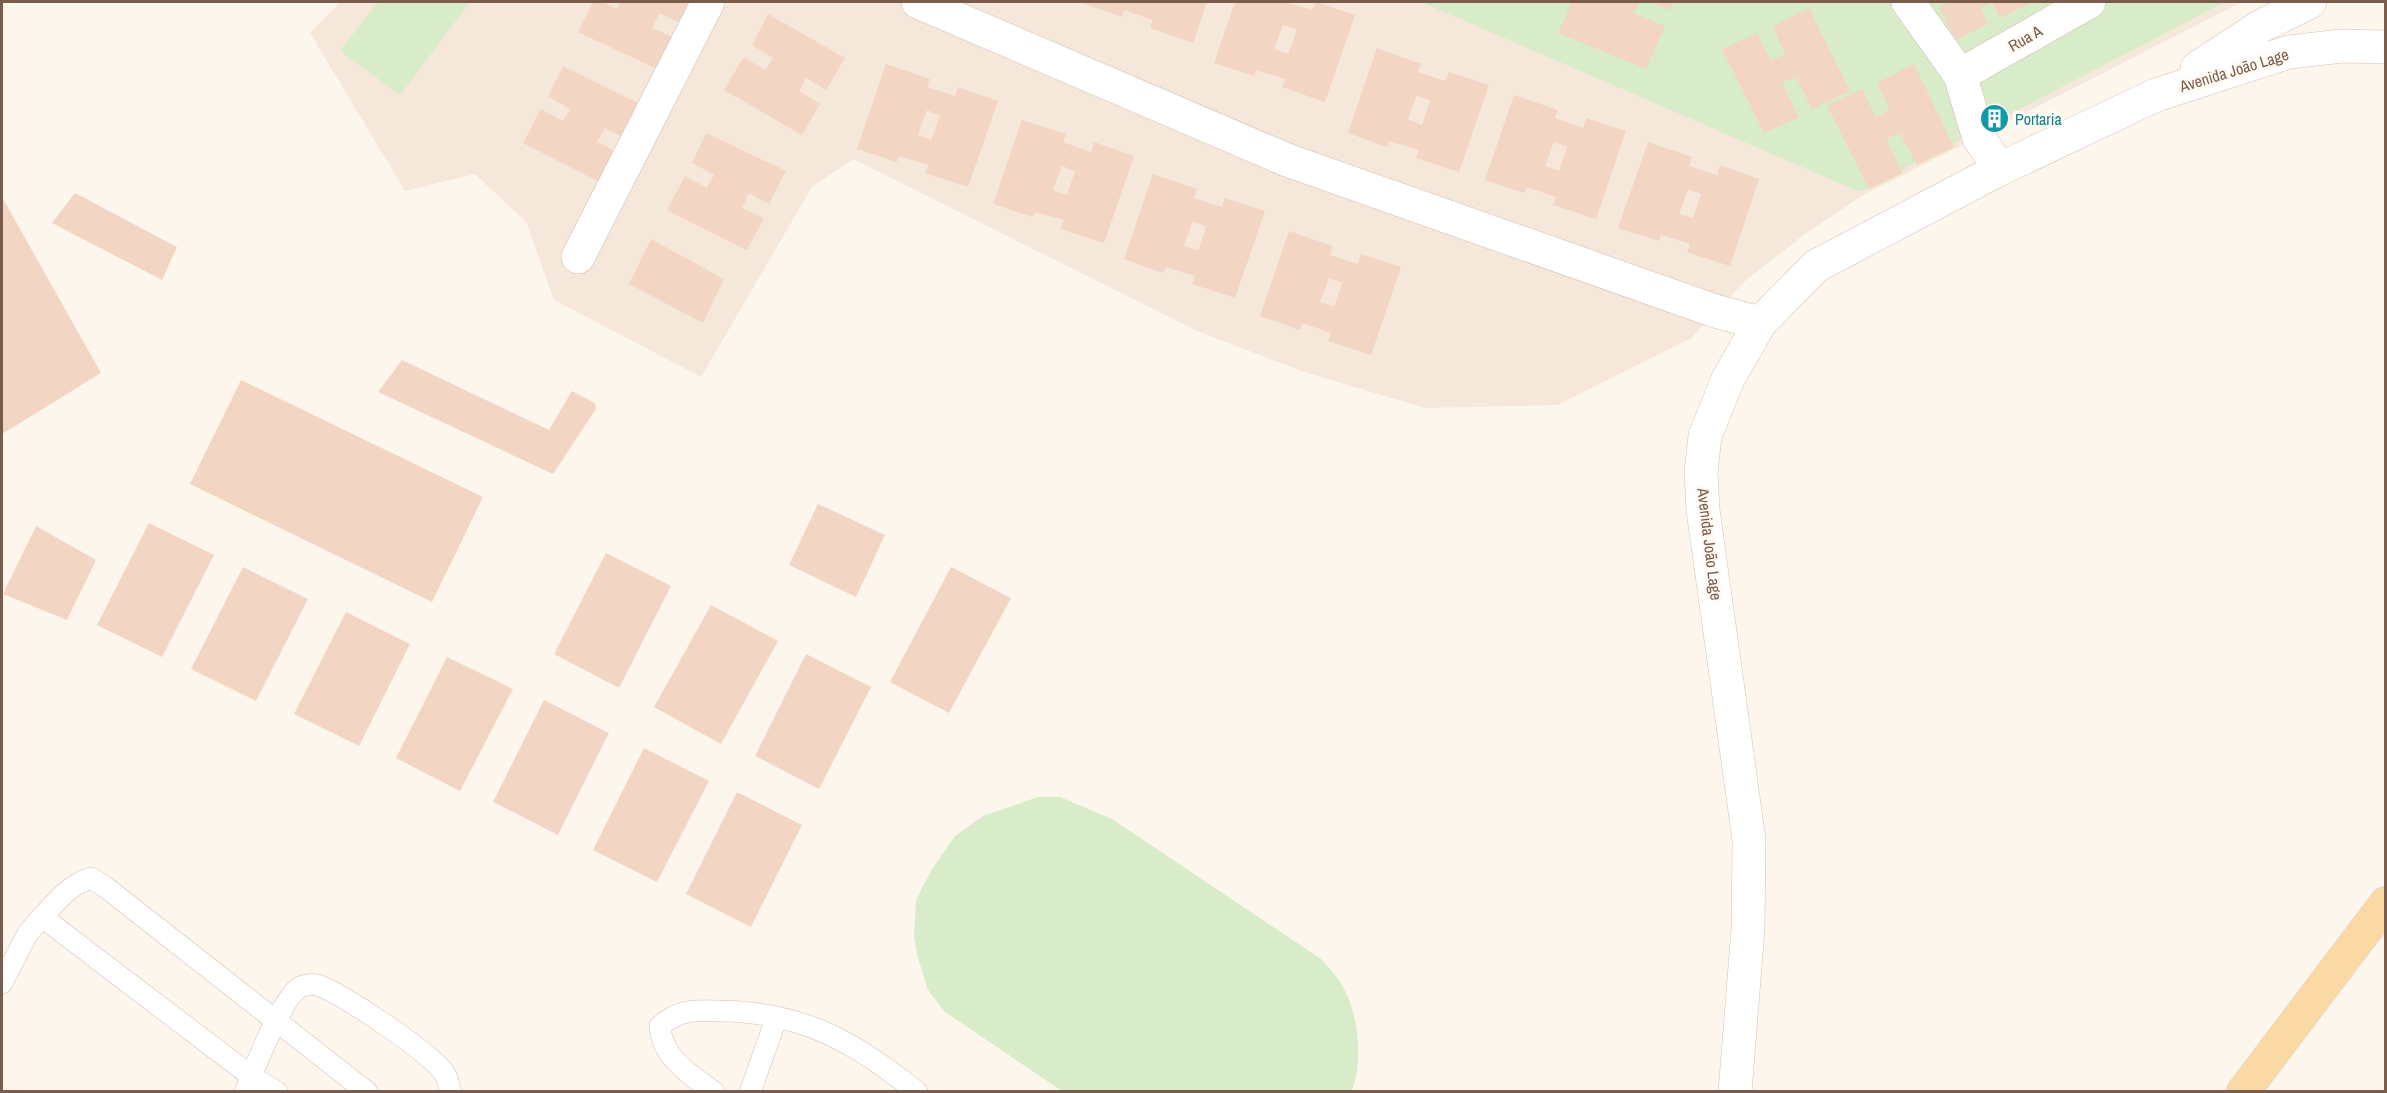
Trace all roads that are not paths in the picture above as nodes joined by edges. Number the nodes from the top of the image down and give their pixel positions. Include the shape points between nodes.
1 (708, 2) edge
2 (918, 2) edge
3 (1908, 2) edge
4 (2089, 2) edge
5 (2310, 2) edge
6 (2385, 47) edge
7 (1960, 75) junction
8 (2156, 95) junction
9 (2000, 169) junction
10 (578, 257) dead end
11 (1760, 323) junction
12 (2385, 903) edge
13 (42, 917) junction
14 (2, 983) edge
15 (777, 1017) junction
16 (277, 1020) junction
17 (248, 1084) edge
18 (277, 1092) edge
19 (367, 1092) edge
20 (451, 1092) edge
21 (714, 1092) edge
22 (750, 1092) edge
23 (918, 1092) edge
24 (1735, 1092) edge
25 (2243, 1092) edge

1 - 10 main road
2 - 11 main road via 1287,160 1715,311
3 - 7 main road
4 - 7 main road, Rua A
5 - 8 main road, Avenida João Lage via 2261,26
6 - 8 main road, Avenida João Lage via 2342,46 2289,52
7 - 9 main road via 1979,138
8 - 9 main road, Avenida João Lage
9 - 11 main road, Avenida João Lage via 1816,266
11 - 24 main road, Avenida João Lage via 1728,379 1705,436 1701,472 1749,840 1748,929
12 - 25 main road
13 - 14 lane via 28,933
13 - 16 lane via 65,892 91,878
13 - 17 lane
15 - 21 lane via 741,1011 691,1010 671,1016 660,1026 666,1051
15 - 22 lane
15 - 23 lane via 807,1024 874,1057
16 - 17 lane
16 - 19 lane
16 - 20 lane via 295,991 315,984 417,1048 445,1074
17 - 18 lane

